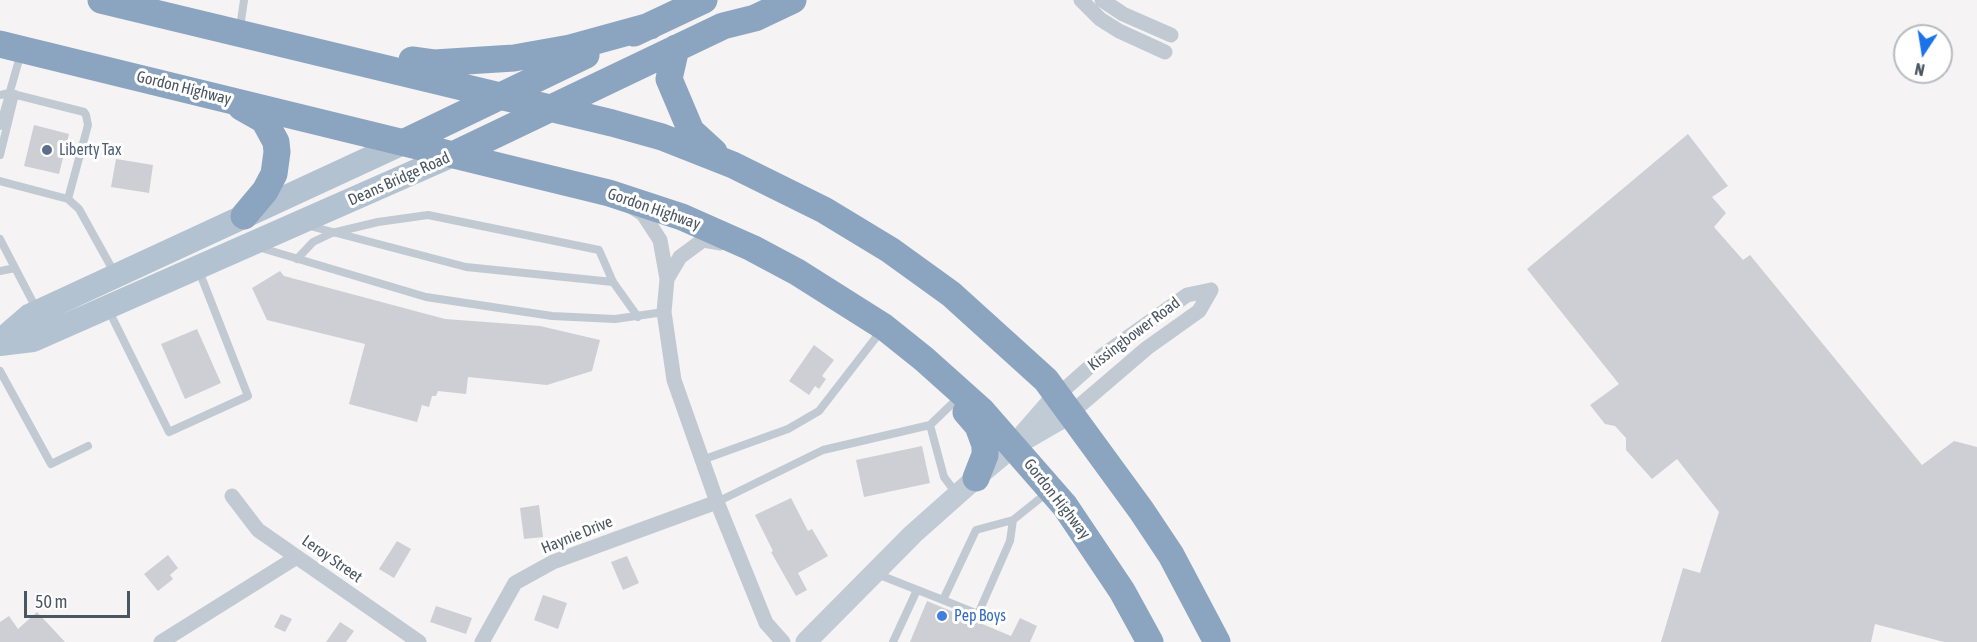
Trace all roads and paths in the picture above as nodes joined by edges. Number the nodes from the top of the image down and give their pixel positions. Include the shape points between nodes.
1 (100, 0) edge
2 (244, 0) edge
3 (704, 0) edge
4 (793, 0) edge
5 (1081, 0) edge
6 (1102, 0) edge
7 (650, 26) junction
8 (239, 32) junction
9 (1171, 35) dead end
10 (294, 45) junction
11 (11, 46) edge
12 (676, 48) junction
13 (1165, 52) dead end
14 (12, 94) junction
15 (0, 95) edge
16 (216, 95) junction
17 (501, 95) junction
18 (551, 108) junction
19 (0, 126) edge
20 (405, 142) junction
21 (455, 154) junction
22 (0, 155) edge
23 (733, 165) junction
24 (0, 181) edge
25 (609, 193) junction
26 (68, 199) junction
27 (244, 216) junction
28 (300, 223) junction
29 (332, 233) junction
30 (0, 238) edge
31 (250, 244) junction
32 (752, 248) junction
33 (297, 258) junction
34 (15, 268) junction
35 (197, 268) junction
36 (0, 271) edge
37 (116, 276) junction
38 (667, 279) junction
39 (613, 282) junction
40 (107, 307) junction
41 (38, 312) junction
42 (664, 312) junction
43 (638, 317) junction
44 (884, 327) junction
45 (0, 343) edge
46 (0, 371) edge
47 (955, 401) junction
48 (1064, 404) junction
49 (930, 425) junction
50 (88, 446) dead end
51 (1014, 446) junction
52 (702, 460) junction
53 (967, 486) junction
54 (1051, 489) junction
55 (232, 496) dead end
56 (717, 501) junction
57 (1013, 520) junction
58 (297, 557) junction
59 (874, 573) junction
60 (918, 590) junction
61 (943, 600) junction
62 (161, 642) edge
63 (419, 642) edge
64 (482, 642) edge
65 (783, 642) edge
66 (806, 642) edge
67 (893, 642) edge
68 (1150, 642) edge
69 (1216, 642) edge

1 - 8 highway via 157,10
2 - 8 lane
3 - 7 highway, Deans Bridge Road
4 - 12 highway, Deans Bridge Road
5 - 13 street via 1119,31
6 - 9 street
7 - 10 highway via 540,54 467,62 434,63
7 - 17 highway, Deans Bridge Road
8 - 10 highway
10 - 17 highway
11 - 14 lane
11 - 16 highway, Gordon Highway
12 - 18 highway, Deans Bridge Road
12 - 23 highway via 669,79 691,131 703,145
14 - 15 lane
14 - 19 lane
14 - 22 lane
14 - 26 lane via 86,115 88,125
16 - 20 highway, Gordon Highway
16 - 27 highway via 264,120 276,141 274,174
17 - 18 highway
17 - 20 highway, Deans Bridge Road
18 - 21 highway, Deans Bridge Road
18 - 23 highway via 662,137
20 - 21 highway, Gordon Highway
20 - 27 main road, Deans Bridge Road
21 - 25 highway, Gordon Highway
21 - 28 main road, Deans Bridge Road
23 - 48 highway via 824,210 931,279 1047,380
24 - 26 lane
25 - 32 highway, Gordon Highway via 682,217
25 - 38 street via 649,222 660,240
26 - 37 lane via 80,209
27 - 37 main road, Deans Bridge Road
28 - 29 lane
28 - 31 main road, Deans Bridge Road
29 - 33 lane via 313,242
29 - 39 lane via 466,267
29 - 39 lane via 428,214 598,250
30 - 34 lane
31 - 33 lane
31 - 35 main road, Deans Bridge Road
32 - 38 street via 703,240 680,257
32 - 44 highway, Gordon Highway via 815,282
33 - 43 lane via 426,297 552,316
34 - 36 lane
34 - 41 lane
35 - 40 main road, Deans Bridge Road
35 - 40 lane via 249,396 169,432
37 - 41 main road, Deans Bridge Road
38 - 42 street
39 - 43 lane
40 - 45 main road, Deans Bridge Road via 33,340
41 - 45 main road, Deans Bridge Road
42 - 43 lane
42 - 52 street via 674,380
44 - 47 highway
44 - 51 highway, Gordon Highway via 962,392
44 - 52 lane via 819,411 788,429
46 - 50 lane via 51,464
47 - 49 lane
47 - 53 highway via 973,418 983,436 985,455
48 - 48 street, Kissingbower Road via 1103,355 1187,295 1211,290 1199,311
48 - 51 street, Kissingbower Road
48 - 69 highway via 1171,555
49 - 53 lane via 944,477
49 - 56 lane via 824,450
51 - 53 street, Kissingbower Road
51 - 54 highway, Gordon Highway
52 - 56 street
53 - 59 street, Kissingbower Road
54 - 57 lane
54 - 68 highway, Gordon Highway via 1095,548
55 - 58 street, Leroy Street via 258,530
56 - 64 street, Haynie Drive via 553,562 515,583
56 - 65 street via 766,623
57 - 61 lane via 976,530
57 - 61 lane via 1010,541 978,614
58 - 62 street
58 - 63 street, Leroy Street
59 - 60 lane
59 - 66 street, Kissingbower Road
60 - 61 lane
60 - 67 lane

